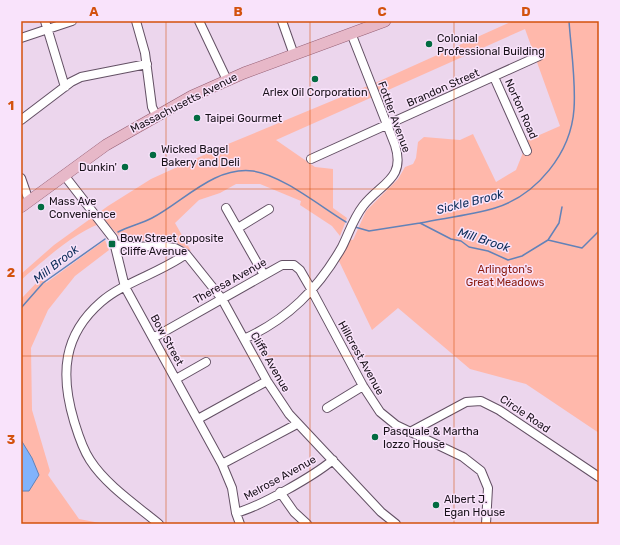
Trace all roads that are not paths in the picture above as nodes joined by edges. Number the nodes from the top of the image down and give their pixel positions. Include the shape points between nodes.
1 (72, 21) edge
2 (136, 21) edge
3 (199, 21) edge
4 (282, 21) edge
5 (385, 21) edge
6 (46, 25) edge
7 (351, 33) junction
8 (21, 38) edge
9 (294, 55) junction
10 (539, 56) dead end
11 (147, 64) junction
12 (494, 77) junction
13 (227, 80) junction
14 (65, 87) junction
15 (156, 116) junction
16 (21, 120) edge
17 (386, 125) junction
18 (527, 151) dead end
19 (311, 159) dead end
20 (64, 175) junction
21 (21, 178) edge
22 (25, 204) edge
23 (226, 208) dead end
24 (269, 209) dead end
25 (238, 228) junction
26 (115, 244) junction
27 (186, 254) junction
28 (264, 275) junction
29 (125, 287) junction
30 (311, 289) junction
31 (222, 299) junction
32 (153, 338) junction
33 (244, 339) junction
34 (206, 362) dead end
35 (176, 379) junction
36 (267, 381) junction
37 (363, 386) junction
38 (327, 408) dead end
39 (198, 419) junction
40 (297, 424) junction
41 (412, 431) junction
42 (333, 460) junction
43 (222, 464) junction
44 (599, 477) edge
45 (280, 492) junction
46 (236, 513) junction
47 (159, 524) edge
48 (240, 524) edge
49 (307, 524) edge
50 (396, 524) edge
51 (486, 524) edge

1 - 6 street
2 - 11 street
3 - 13 street
4 - 9 street
5 - 7 main road, Massachusetts Avenue
6 - 8 street
6 - 14 street
7 - 9 main road, Massachusetts Avenue
7 - 17 street, Fottler Avenue
9 - 13 main road, Massachusetts Avenue
10 - 12 street, Brandon Street
11 - 14 street via 81,77
11 - 15 street via 152,107
12 - 17 street, Brandon Street
12 - 18 street, Norton Road
13 - 15 main road, Massachusetts Avenue
14 - 16 street
15 - 20 main road, Massachusetts Avenue via 106,145
17 - 19 street, Brandon Street
17 - 30 street, Fottler Avenue via 399,157 396,171 363,206 339,252
20 - 22 main road, Massachusetts Avenue
20 - 26 street, Bow Street via 102,222
21 - 22 street
23 - 25 street
24 - 25 street
25 - 28 street
26 - 27 street via 175,248
26 - 29 street, Bow Street
27 - 29 street via 173,264
27 - 31 street, Cliffe Avenue
28 - 30 street, Theresa Avenue via 290,263 300,270
28 - 31 street, Theresa Avenue
29 - 32 street, Bow Street
29 - 47 street via 102,300 87,315 74,335 66,357 66,383 80,439 90,460 103,476
30 - 33 street, Fottler Avenue via 294,309 280,320
30 - 37 street, Hillcrest Avenue
31 - 32 street, Theresa Avenue
31 - 33 street, Cliffe Avenue
32 - 35 street, Bow Street
33 - 36 street, Cliffe Avenue
34 - 35 street
35 - 39 street, Bow Street
36 - 39 street
36 - 40 street, Cliffe Avenue
37 - 38 street
37 - 41 street, Hillcrest Avenue via 385,417 396,425
39 - 43 street, Bow Street
40 - 42 street, Cliffe Avenue
40 - 43 street
41 - 44 street, Circle Road via 466,402 486,402
41 - 51 street, Hillcrest Avenue via 464,457 481,471 488,488
42 - 45 street, Melrose Avenue
42 - 50 street, Cliffe Avenue via 381,512
43 - 46 street, Bow Street via 232,488
45 - 46 street, Melrose Avenue via 248,510
45 - 49 street via 291,509
46 - 48 street, Bow Street

